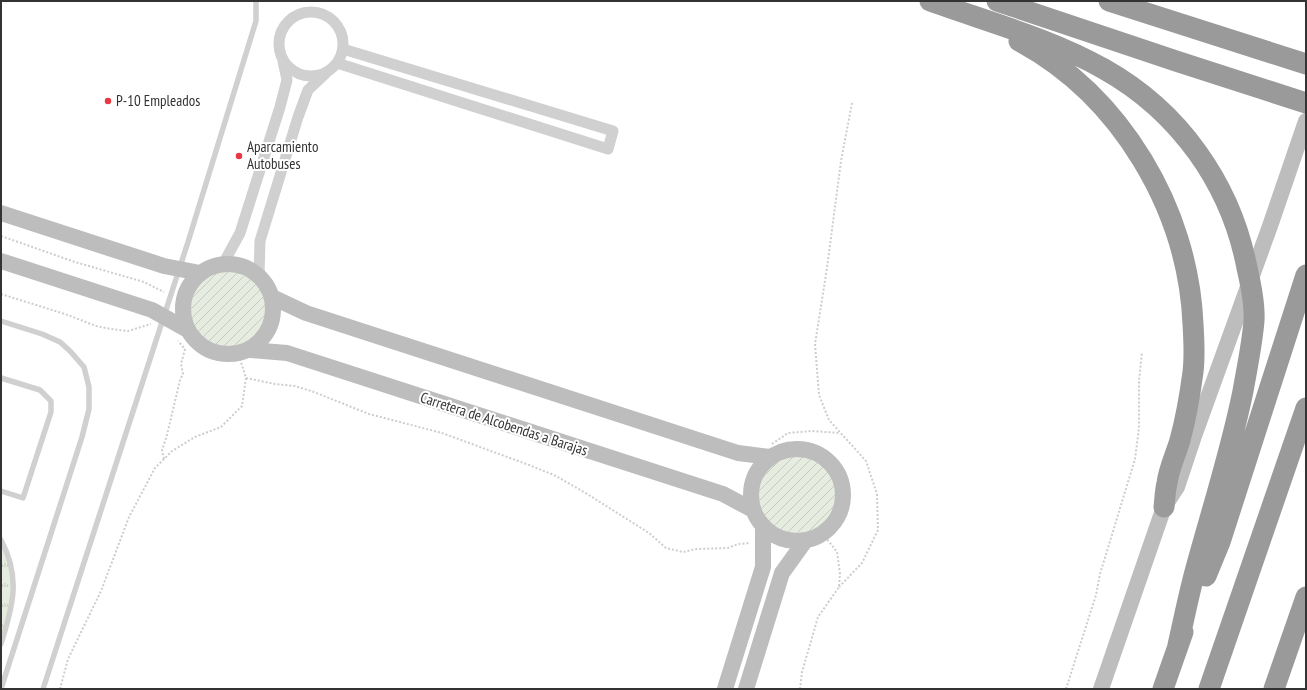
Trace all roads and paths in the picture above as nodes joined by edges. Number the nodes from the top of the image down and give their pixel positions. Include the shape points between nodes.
1 (256, 1) edge
2 (930, 1) edge
3 (997, 1) edge
4 (1109, 1) edge
5 (953, 9) junction
6 (343, 49) junction
7 (283, 62) junction
8 (337, 63) junction
9 (1306, 64) edge
10 (326, 73) junction
11 (1306, 102) edge
12 (852, 103) dead end
13 (1304, 128) edge
14 (1, 213) edge
15 (1, 236) edge
16 (1, 261) edge
17 (223, 264) junction
18 (200, 272) junction
19 (1306, 275) edge
20 (259, 276) junction
21 (1, 294) edge
22 (272, 297) junction
23 (177, 298) junction
24 (1, 321) edge
25 (153, 322) dead end
26 (182, 334) junction
27 (244, 351) junction
28 (1142, 352) dead end
29 (1, 378) edge
30 (246, 378) junction
31 (1306, 408) edge
32 (770, 458) junction
33 (164, 460) junction
34 (1, 491) edge
35 (1164, 507) junction
36 (753, 510) junction
37 (763, 533) junction
38 (823, 534) junction
39 (1, 540) edge
40 (805, 541) junction
41 (838, 587) junction
42 (1306, 597) edge
43 (1, 644) edge
44 (1178, 645) junction
45 (1276, 682) edge
46 (1, 689) edge
47 (43, 689) edge
48 (60, 689) edge
49 (725, 689) edge
50 (746, 689) edge
51 (800, 689) edge
52 (1066, 689) edge
53 (1101, 689) edge
54 (1163, 689) edge
55 (1209, 689) edge

1 - 47 lane via 256,21 188,242
2 - 5 highway
3 - 11 highway
4 - 9 highway
5 - 35 highway via 1033,48 1082,86 1134,145 1163,197 1186,265 1192,297 1194,345 1193,371 1186,414 1167,483
5 - 44 highway via 1079,55 1144,96 1194,147 1210,170 1230,210 1245,255 1252,291 1254,320 1251,352 1232,443 1196,569
6 - 7 street via 341,34 333,21 316,12 300,14 285,24 280,33 278,47
6 - 8 street
6 - 8 street via 613,131 608,149
7 - 10 street via 289,69 302,76
7 - 17 street via 287,80 280,108 240,233
8 - 10 street
10 - 20 street via 308,90 298,117 260,241
12 - 41 path via 841,161 815,344 819,395 829,420 866,461 877,494 878,530 862,563
13 - 35 street via 1177,487
14 - 18 street via 164,266
15 - 23 path via 74,262 144,282
16 - 26 street via 152,310
17 - 18 street
17 - 20 street via 242,266
18 - 23 street
19 - 44 highway via 1220,542
20 - 22 street
21 - 25 path via 110,329 128,331
22 - 27 street via 274,317 266,336
22 - 32 street via 306,313 738,453
23 - 26 street via 182,309
24 - 46 lane via 60,342 84,367 89,387 89,409 82,437
26 - 27 street via 202,348 226,356
26 - 33 path via 185,349 181,364 183,374 162,450
27 - 30 path
27 - 36 street, Carretera de Alcobendas a Barajas via 288,353 723,494
28 - 52 path via 1135,459
29 - 34 lane via 40,390 51,401 51,412 23,498
30 - 33 path via 242,406 221,427 195,437 172,451
30 - 37 path via 295,386 369,414 442,433 548,472 615,511 666,548 683,552 728,548 748,544 757,540
31 - 55 highway
32 - 36 street via 757,472 753,481
32 - 38 street via 782,451 810,450 823,456 833,466 842,484 843,504 838,517
33 - 48 path via 155,468 129,517 100,591 68,659
35 - 53 street
36 - 37 street
37 - 40 street via 790,541
37 - 49 street via 763,567
38 - 40 street
38 - 41 path via 838,552
39 - 43 lane via 11,562 14,596
40 - 50 street via 782,573
41 - 51 path via 818,617 802,672
42 - 45 highway
44 - 54 highway

